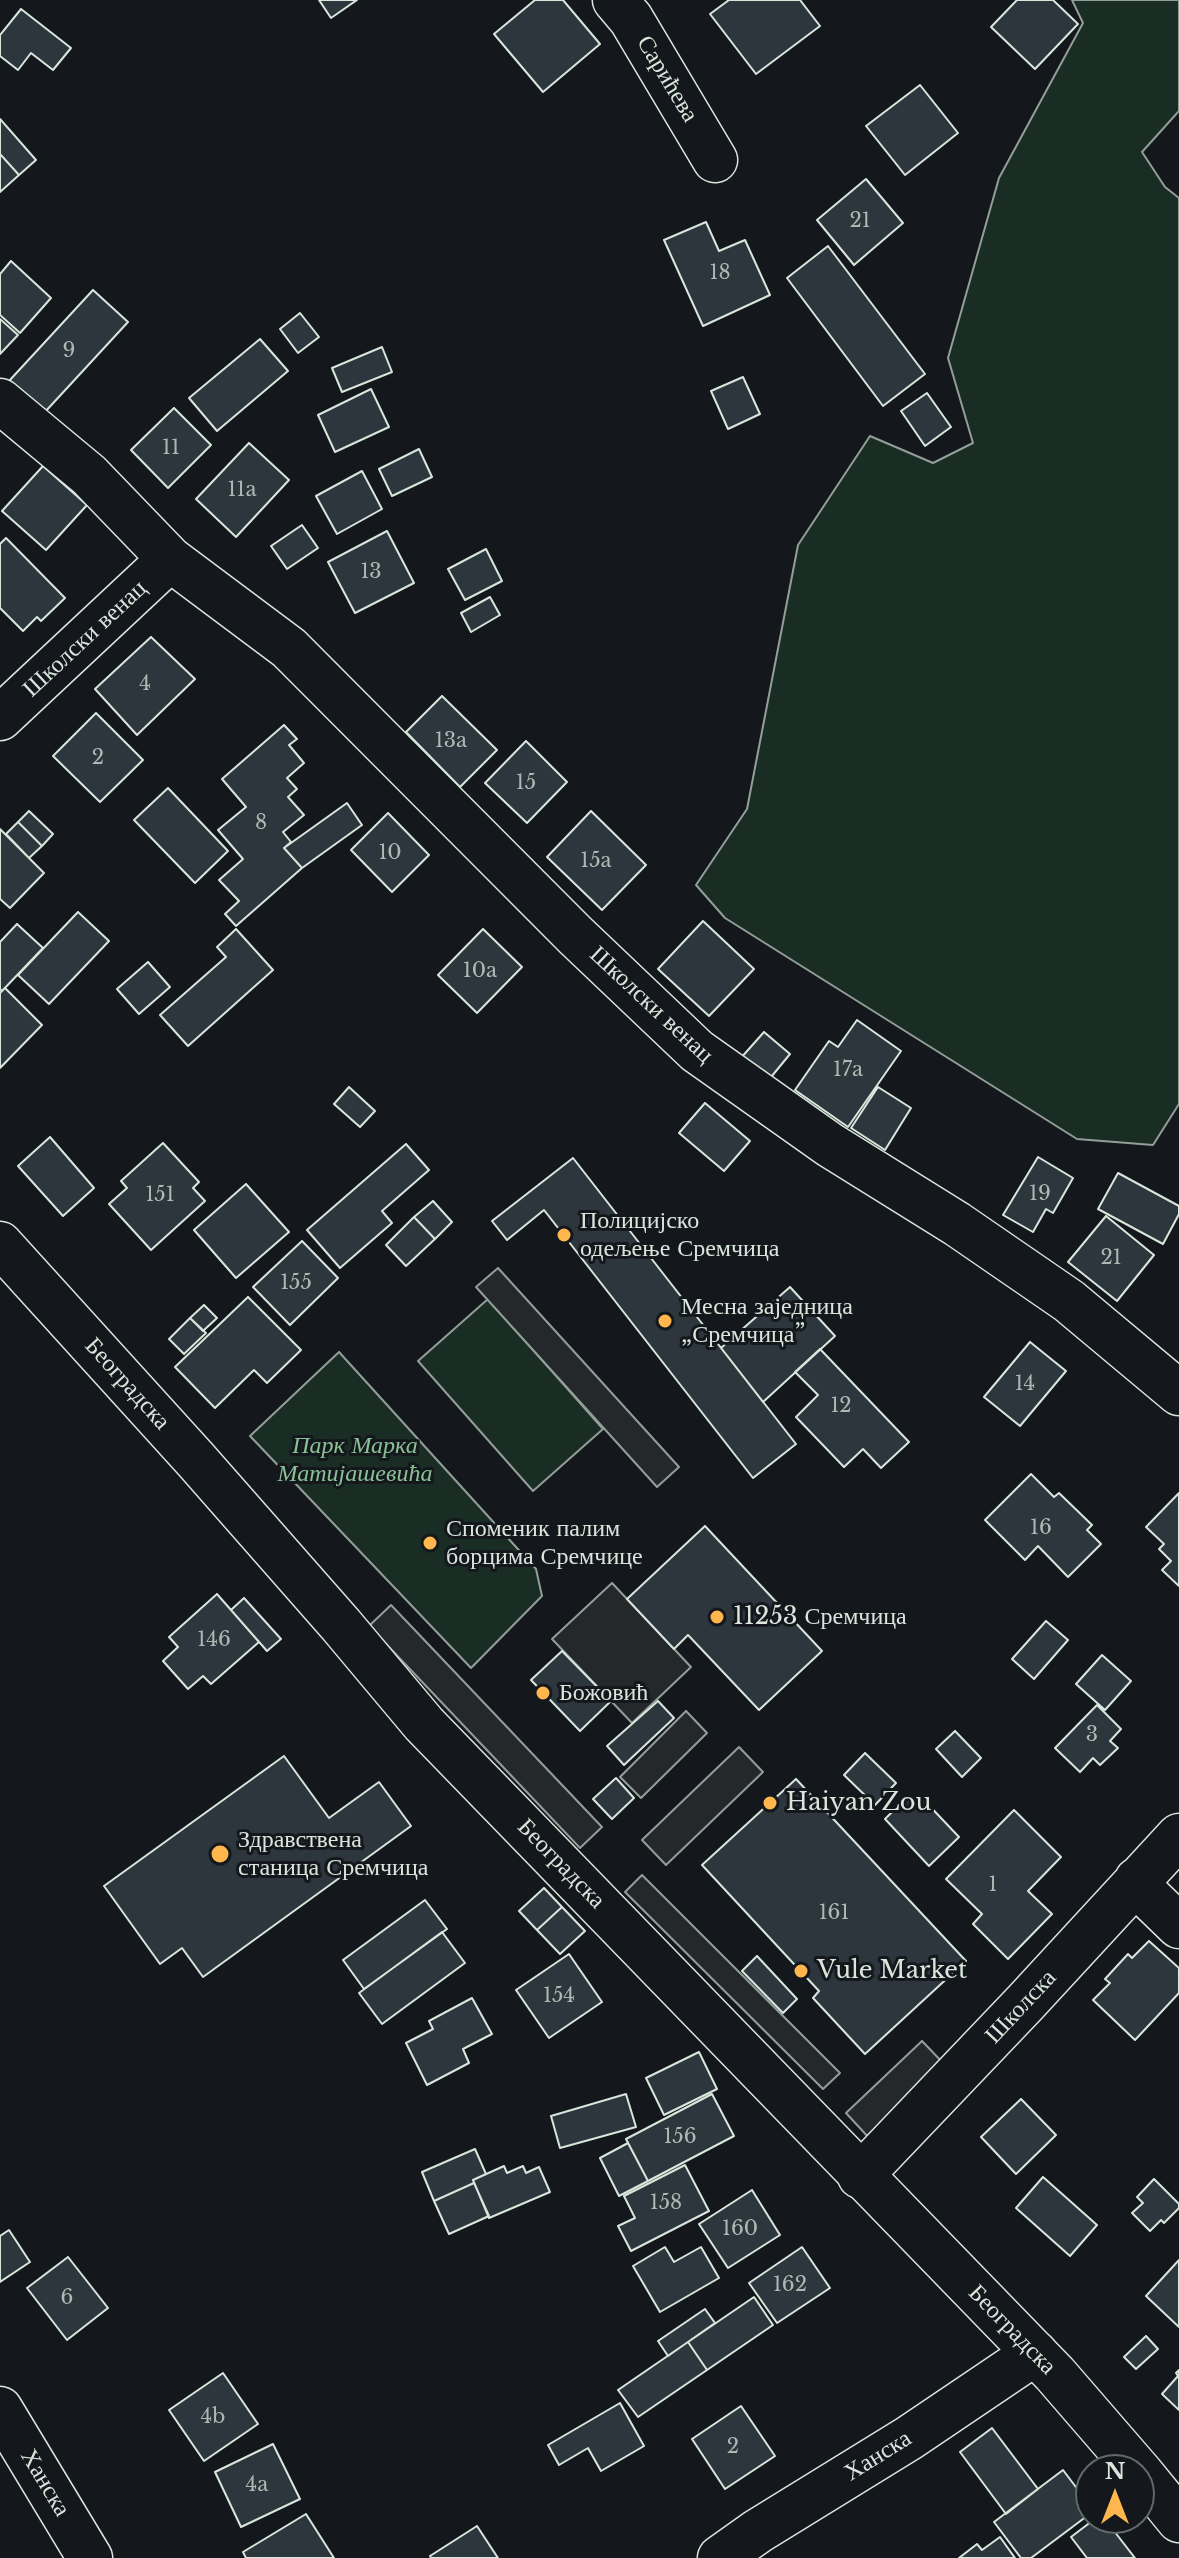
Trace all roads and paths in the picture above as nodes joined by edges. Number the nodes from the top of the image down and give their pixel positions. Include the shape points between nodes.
1 (615, 0) edge
2 (715, 160) dead end
3 (0, 401) edge
4 (170, 559) junction
5 (0, 718) edge
6 (0, 1244) edge
7 (1179, 1393) edge
8 (1179, 1836) edge
9 (1137, 1880) junction
10 (1179, 1926) edge
11 (860, 2176) junction
12 (1035, 2353) junction
13 (0, 2409) edge
14 (1125, 2454) edge
15 (1155, 2490) edge
16 (1179, 2520) edge
17 (90, 2558) edge
18 (720, 2558) edge

1 - 2 street, Сарићева
3 - 4 street, Школски венац via 89,475
4 - 5 street, Школски венац
4 - 7 street, Школски венац via 289,648 697,1051 1069,1301
6 - 11 street, Београдска via 424,1724
8 - 9 street, Школска
9 - 10 street
9 - 11 street, Школска
11 - 12 street, Београдска
12 - 14 street, Београдска
12 - 18 street, Ханска
13 - 17 street, Ханска
15 - 16 street, Београдска

